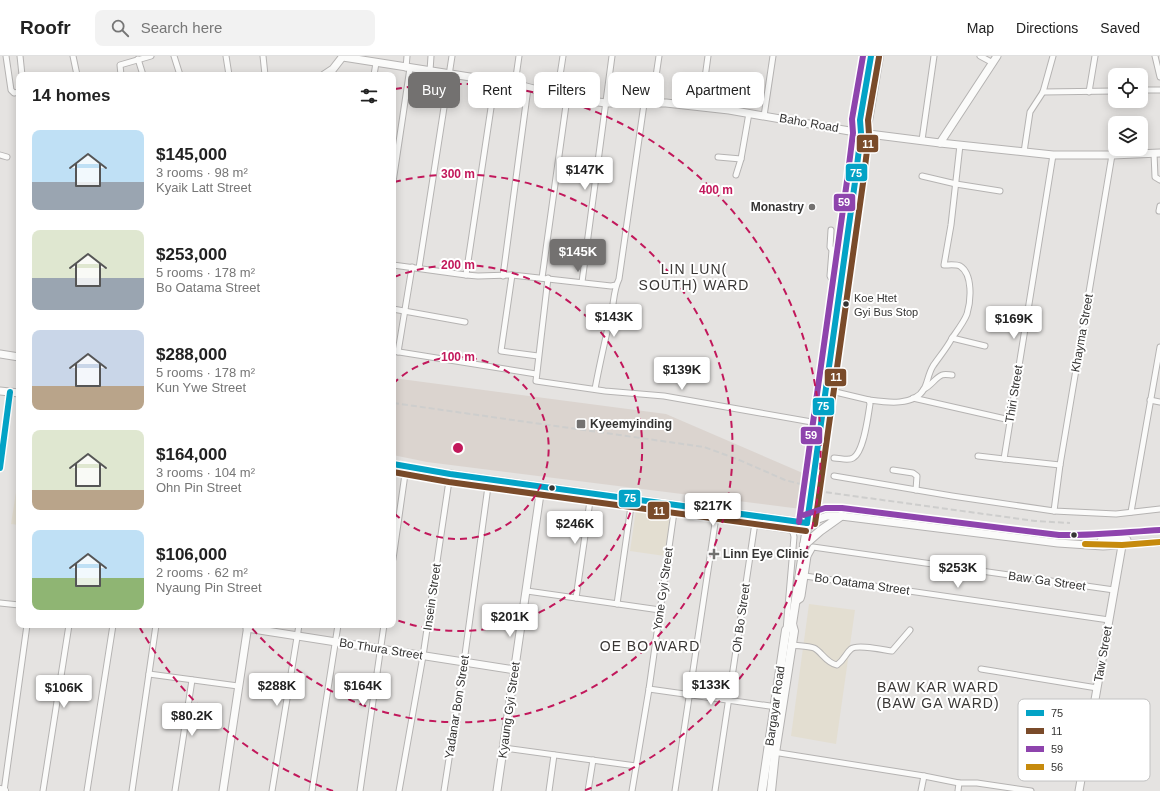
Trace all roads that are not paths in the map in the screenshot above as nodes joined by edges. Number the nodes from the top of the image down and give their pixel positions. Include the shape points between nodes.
1 (6, 56) edge
2 (20, 56) edge
3 (74, 56) edge
4 (151, 56) edge
5 (174, 56) edge
6 (226, 56) edge
7 (263, 56) edge
8 (407, 56) edge
9 (431, 56) edge
10 (452, 56) edge
11 (519, 56) edge
12 (563, 56) edge
13 (612, 56) edge
14 (659, 56) edge
15 (708, 56) edge
16 (773, 56) edge
17 (871, 56) edge
18 (879, 56) edge
19 (934, 56) edge
20 (980, 56) edge
21 (997, 56) edge
22 (1053, 56) edge
23 (1095, 56) edge
24 (1155, 56) edge
25 (343, 57) edge
26 (138, 59) junction
27 (376, 63) junction
28 (993, 63) junction
29 (408, 68) junction
30 (430, 71) junction
31 (22, 72) edge
32 (77, 72) edge
33 (121, 72) edge
34 (142, 72) edge
35 (179, 72) edge
36 (229, 72) edge
37 (265, 72) edge
38 (333, 72) edge
39 (374, 72) edge
40 (436, 72) edge
41 (449, 72) edge
42 (517, 72) edge
43 (561, 72) edge
44 (657, 72) edge
45 (706, 72) edge
46 (1160, 77) edge
47 (528, 88) joint
48 (534, 89) edge
49 (1148, 90) edge
50 (1160, 90) edge
51 (1108, 91) edge
52 (1043, 92) junction
53 (1089, 92) junction
54 (16, 93) edge
55 (600, 102) edge
56 (606, 103) junction
57 (444, 108) edge
58 (490, 108) edge
59 (566, 108) edge
60 (643, 108) edge
61 (701, 108) edge
62 (748, 113) junction
63 (764, 116) junction
64 (861, 132) junction
65 (922, 140) junction
66 (940, 143) junction
67 (960, 145) junction
68 (1024, 152) junction
69 (1157, 153) edge
70 (0, 155) edge
71 (1053, 155) junction
72 (1108, 155) edge
73 (1112, 156) edge
74 (7, 157) dead end
75 (718, 157) dead end
76 (396, 159) edge
77 (741, 159) junction
78 (736, 175) dead end
79 (922, 176) dead end
80 (1160, 180) edge
81 (956, 184) junction
82 (1000, 191) dead end
83 (832, 230) dead end
84 (396, 265) edge
85 (412, 267) junction
86 (419, 268) junction
87 (466, 275) junction
88 (512, 275) junction
89 (503, 276) junction
90 (542, 278) junction
91 (548, 278) junction
92 (842, 280) junction
93 (582, 282) junction
94 (616, 285) junction
95 (396, 310) edge
96 (404, 311) junction
97 (465, 322) dead end
98 (952, 338) junction
99 (985, 346) dead end
100 (396, 347) edge
101 (1160, 347) edge
102 (396, 351) edge
103 (0, 354) edge
104 (538, 356) junction
105 (16, 357) edge
106 (536, 374) junction
107 (952, 376) dead end
108 (595, 389) junction
109 (924, 389) junction
110 (827, 390) junction
111 (0, 391) edge
112 (10, 392) junction
113 (16, 393) edge
114 (912, 398) junction
115 (869, 400) junction
116 (1150, 400) junction
117 (1160, 402) edge
118 (1010, 420) junction
119 (823, 424) junction
120 (978, 456) dead end
121 (834, 458) dead end
122 (1004, 459) junction
123 (396, 465) edge
124 (1060, 465) junction
125 (406, 467) junction
126 (0, 468) edge
127 (894, 470) dead end
128 (450, 474) junction
129 (834, 476) dead end
130 (489, 479) junction
131 (541, 487) junction
132 (916, 490) junction
133 (591, 494) junction
134 (632, 499) junction
135 (675, 505) junction
136 (1160, 509) edge
137 (717, 510) junction
138 (1054, 511) junction
139 (1131, 512) junction
140 (674, 514) junction
141 (756, 516) junction
142 (841, 516) junction
143 (715, 519) junction
144 (808, 523) junction
145 (754, 525) junction
146 (396, 538) edge
147 (1160, 538) edge
148 (1160, 542) edge
149 (1123, 543) junction
150 (804, 545) junction
151 (805, 576) junction
152 (1114, 590) junction
153 (526, 591) junction
154 (576, 598) junction
155 (795, 602) junction
156 (0, 603) edge
157 (616, 604) junction
158 (16, 606) edge
159 (660, 610) junction
160 (1109, 620) junction
161 (789, 627) junction
162 (27, 628) edge
163 (69, 628) edge
164 (113, 628) edge
165 (156, 628) edge
166 (248, 628) edge
167 (254, 628) edge
168 (299, 628) edge
169 (337, 628) edge
170 (384, 628) edge
171 (910, 630) dead end
172 (298, 636) junction
173 (335, 642) junction
174 (792, 645) junction
175 (380, 649) junction
176 (423, 656) junction
177 (464, 662) junction
178 (981, 668) dead end
179 (515, 670) junction
180 (149, 674) junction
181 (192, 680) junction
182 (238, 686) junction
183 (1097, 688) junction
184 (649, 690) junction
185 (688, 694) junction
186 (1095, 699) edge
187 (729, 701) junction
188 (778, 707) junction
189 (504, 748) junction
190 (772, 752) junction
191 (554, 755) junction
192 (593, 760) junction
193 (636, 766) junction
194 (924, 776) junction
195 (1081, 781) edge
196 (960, 783) junction
197 (0, 790) edge
198 (4, 791) edge
199 (43, 791) edge
200 (87, 791) edge
201 (132, 791) edge
202 (175, 791) edge
203 (223, 791) edge
204 (272, 791) edge
205 (312, 791) edge
206 (360, 791) edge
207 (399, 791) edge
208 (444, 791) edge
209 (497, 791) edge
210 (549, 791) edge
211 (588, 791) edge
212 (632, 791) edge
213 (675, 791) edge
214 (716, 791) edge
215 (762, 791) edge
216 (771, 791) edge
217 (921, 791) edge
218 (958, 791) edge
219 (1031, 791) edge
220 (1079, 791) edge

1 - 54 street via 11,90
2 - 31 street
3 - 32 street
4 - 26 street
5 - 35 street
6 - 36 street
7 - 37 street
8 - 29 street
9 - 30 street
10 - 41 street
11 - 42 street
12 - 43 street
13 - 56 street
14 - 44 street
15 - 45 street
16 - 63 street
17 - 64 main road, Bargayar Road via 860,120
18 - 64 main road, Bargayar Road via 868,121
19 - 65 street
20 - 28 street
21 - 28 main road
22 - 52 street
23 - 53 street
24 - 46 street
25 - 27 main road, Baho Road
25 - 38 main road, Baho Road
26 - 33 street via 120,65
26 - 34 street
27 - 29 main road, Baho Road
27 - 39 street
28 - 66 main road
29 - 30 main road, Baho Road
29 - 76 street
30 - 40 main road, Baho Road
47 - 48 main road, Baho Road
47 - 89 street
49 - 50 street
51 - 53 street
52 - 53 street
52 - 68 street via 1030,112
55 - 56 main road, Baho Road
56 - 93 street
57 - 86 street
58 - 87 street
59 - 90 street
60 - 94 street
61 - 62 main road, Baho Road
62 - 63 main road, Baho Road
62 - 77 street
63 - 64 main road, Baho Road
64 - 65 main road, Baho Road
64 - 92 main road, Bargayar Road
65 - 66 main road, Baho Road
66 - 67 main road, Baho Road
67 - 68 main road, Baho Road
67 - 81 street
68 - 71 main road, Baho Road
69 - 80 street via 1155,178
70 - 74 street
71 - 72 main road, Baho Road
71 - 118 street, Thiri Street
73 - 124 street, Khayma Street
75 - 77 street
77 - 78 street
79 - 81 street
81 - 82 street
81 - 98 street via 944,265 960,267 970,281 967,314
83 - 92 street via 830,276
84 - 85 street
85 - 86 street
85 - 96 street
86 - 87 street
87 - 89 street
88 - 89 street
88 - 90 street
88 - 104 street via 501,351
90 - 91 street
91 - 93 street
91 - 104 street
92 - 110 main road, Bargayar Road
93 - 94 street
94 - 108 street
95 - 96 street
96 - 97 street
96 - 100 street
98 - 99 street
98 - 109 street via 928,374
101 - 116 street
102 - 106 street
103 - 105 main road
104 - 106 street
106 - 108 street via 536,380
107 - 109 street via 943,375
108 - 119 street via 664,396
109 - 114 street
110 - 115 street
110 - 119 main road, Bargayar Road
111 - 112 main road
112 - 113 main road
112 - 126 street
114 - 115 street via 887,403
114 - 118 street
115 - 121 street via 864,439 856,456 852,459
116 - 117 street
116 - 139 street
118 - 122 street, Thiri Street
119 - 144 main road, Bargayar Road
120 - 122 street
122 - 124 street
123 - 125 main road
124 - 138 street, Khayma Street
125 - 128 main road
125 - 146 street
127 - 132 street via 917,476
128 - 130 main road
128 - 176 street, Insein Street
129 - 132 street
130 - 131 main road
130 - 177 street, Yadanar Bon Street
131 - 133 main road
131 - 153 main road, Kyaung Gyi Street
132 - 138 street
133 - 134 main road
133 - 154 street
134 - 135 main road
134 - 157 street
135 - 137 main road
135 - 140 street, Yone Gyi Street
136 - 139 street
137 - 141 main road
137 - 143 street
138 - 139 street via 1116,514
140 - 143 street
140 - 159 street, Yone Gyi Street
141 - 144 main road
141 - 145 street, Oh Bo Street
142 - 144 main road via 827,516
142 - 149 main road via 1058,543
142 - 150 main road
143 - 145 street
143 - 185 street
144 - 150 main road, Bargayar Road
145 - 161 street via 790,530 794,534
145 - 187 street, Oh Bo Street
147 - 149 main road
148 - 149 main road
149 - 152 main road, Taw Street
150 - 155 main road, Bargayar Road
151 - 152 street, Baw Ga Street via 808,556 813,546
151 - 155 street via 801,599
151 - 160 street, Bo Oatama Street
152 - 160 main road, Taw Street
153 - 154 street
153 - 179 main road, Kyaung Gyi Street
154 - 157 street
155 - 161 main road, Bargayar Road
156 - 158 street
157 - 159 street
159 - 184 street, Yone Gyi Street
160 - 183 main road, Taw Street
161 - 174 main road, Bargayar Road via 794,631
161 - 188 main road, Bargayar Road
162 - 198 street
163 - 199 street
164 - 200 street
165 - 180 street
166 - 182 main road
167 - 172 main road, Bo Thura Street
168 - 172 street
169 - 173 street
170 - 175 street
171 - 174 street via 892,651 856,646 837,665 833,665 815,648
172 - 173 main road, Bo Thura Street
172 - 204 street
173 - 175 main road, Bo Thura Street
173 - 205 street
174 - 188 main road, Bargayar Road
175 - 176 main road, Bo Thura Street
175 - 206 street
176 - 177 main road, Bo Thura Street
176 - 207 street, Insein Street
177 - 179 main road, Bo Thura Street
177 - 208 street, Yadanar Bon Street
178 - 183 street
179 - 189 main road, Kyaung Gyi Street
180 - 181 street
180 - 201 street
181 - 182 street
181 - 202 street
182 - 203 main road
183 - 186 main road, Taw Street
184 - 185 street
184 - 193 street, Yone Gyi Street
185 - 187 street
185 - 213 street
187 - 188 street
187 - 214 street, Oh Bo Street
188 - 190 main road, Bargayar Road
189 - 191 street
189 - 209 main road, Kyaung Gyi Street
190 - 194 street
190 - 215 main road, Bargayar Road
190 - 216 main road, Bargayar Road
191 - 192 street
191 - 210 street
192 - 193 street
192 - 211 street
193 - 212 street, Yone Gyi Street
194 - 196 street
194 - 217 street
195 - 220 main road, Taw Street
196 - 218 street
196 - 219 street
197 - 198 main road

